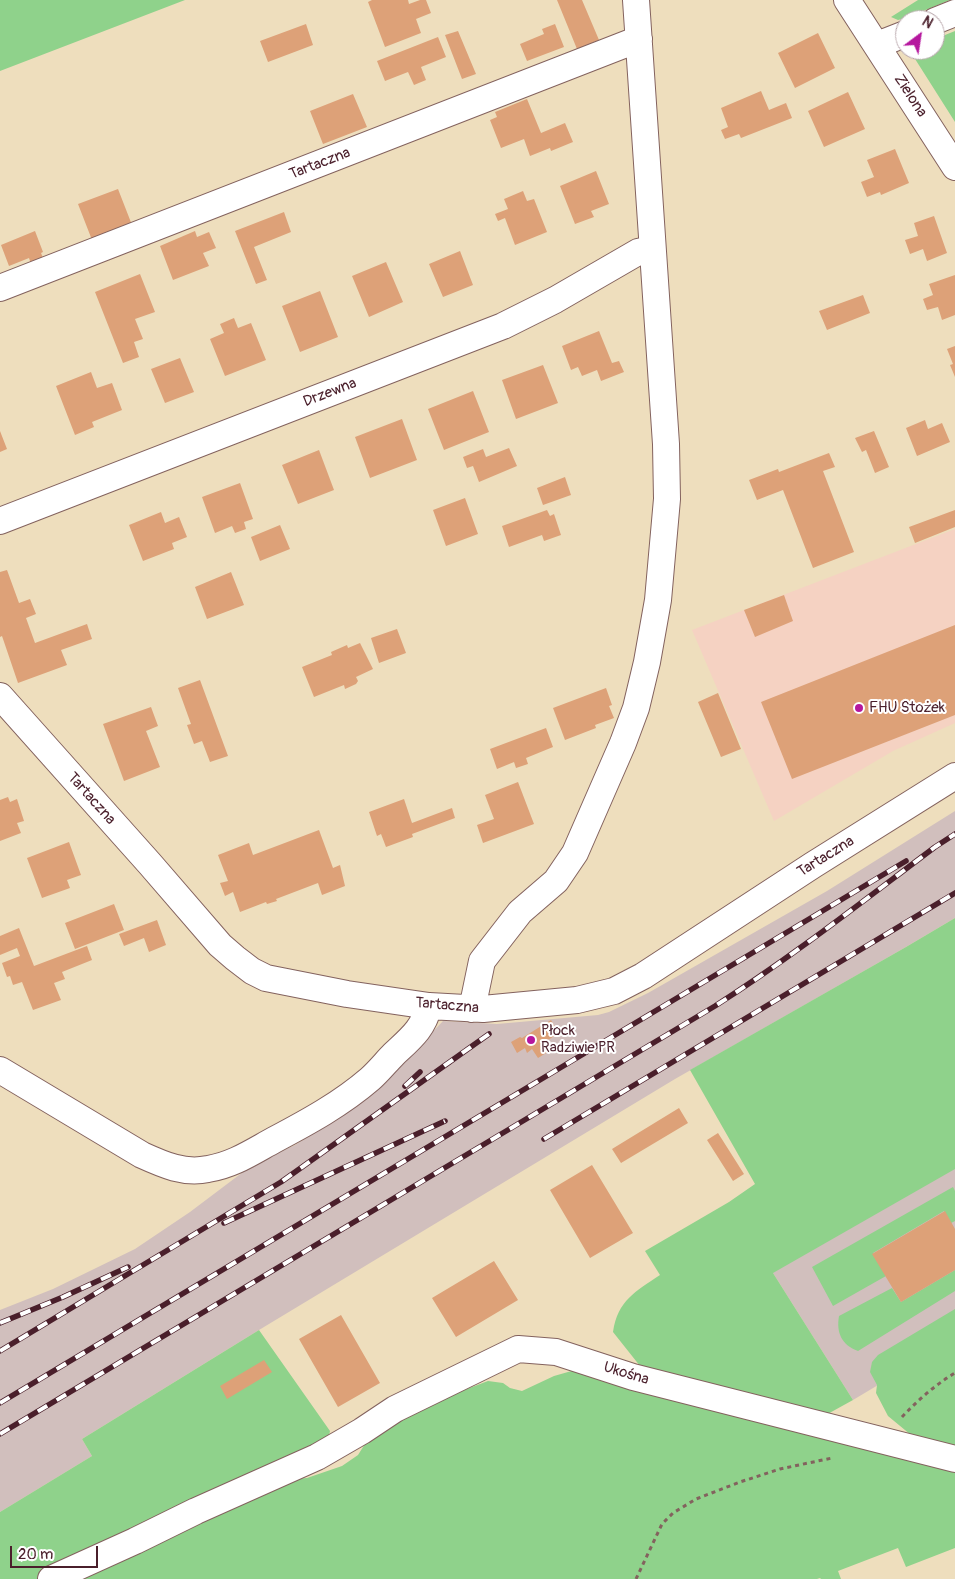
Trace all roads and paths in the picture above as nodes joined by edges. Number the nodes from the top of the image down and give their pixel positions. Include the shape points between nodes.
1 (636, 0) edge
2 (847, 0) edge
3 (895, 38) edge
4 (639, 39) junction
5 (877, 45) junction
6 (955, 167) edge
7 (652, 249) junction
8 (0, 288) edge
9 (0, 521) edge
10 (0, 696) edge
11 (955, 776) edge
12 (429, 1006) junction
13 (472, 1009) junction
14 (0, 1070) edge
15 (955, 1373) edge
16 (881, 1439) junction
17 (955, 1459) edge
18 (51, 1579) edge
19 (636, 1579) edge

1 - 4 street
2 - 5 street, Zielona
3 - 5 street
4 - 7 street
4 - 8 street, Tartaczna
5 - 6 street, Zielona
7 - 9 street, Drzewna via 638,252 503,326
7 - 13 street via 667,499 658,600 647,662 636,708 623,743 574,854 556,881 520,912 482,961
10 - 12 street, Tartaczna via 220,945 252,971 266,978 304,987
11 - 13 street, Tartaczna via 643,976 614,990 577,1000
12 - 13 street, Tartaczna
12 - 14 street via 426,1020 412,1038 351,1095 229,1165 206,1170 178,1169 142,1155
15 - 16 path via 920,1399
16 - 17 street, Ukośna
16 - 18 street, Ukośna via 633,1377 556,1352 518,1348 395,1408 317,1458
16 - 19 path via 854,1451 780,1469 696,1499 662,1524

